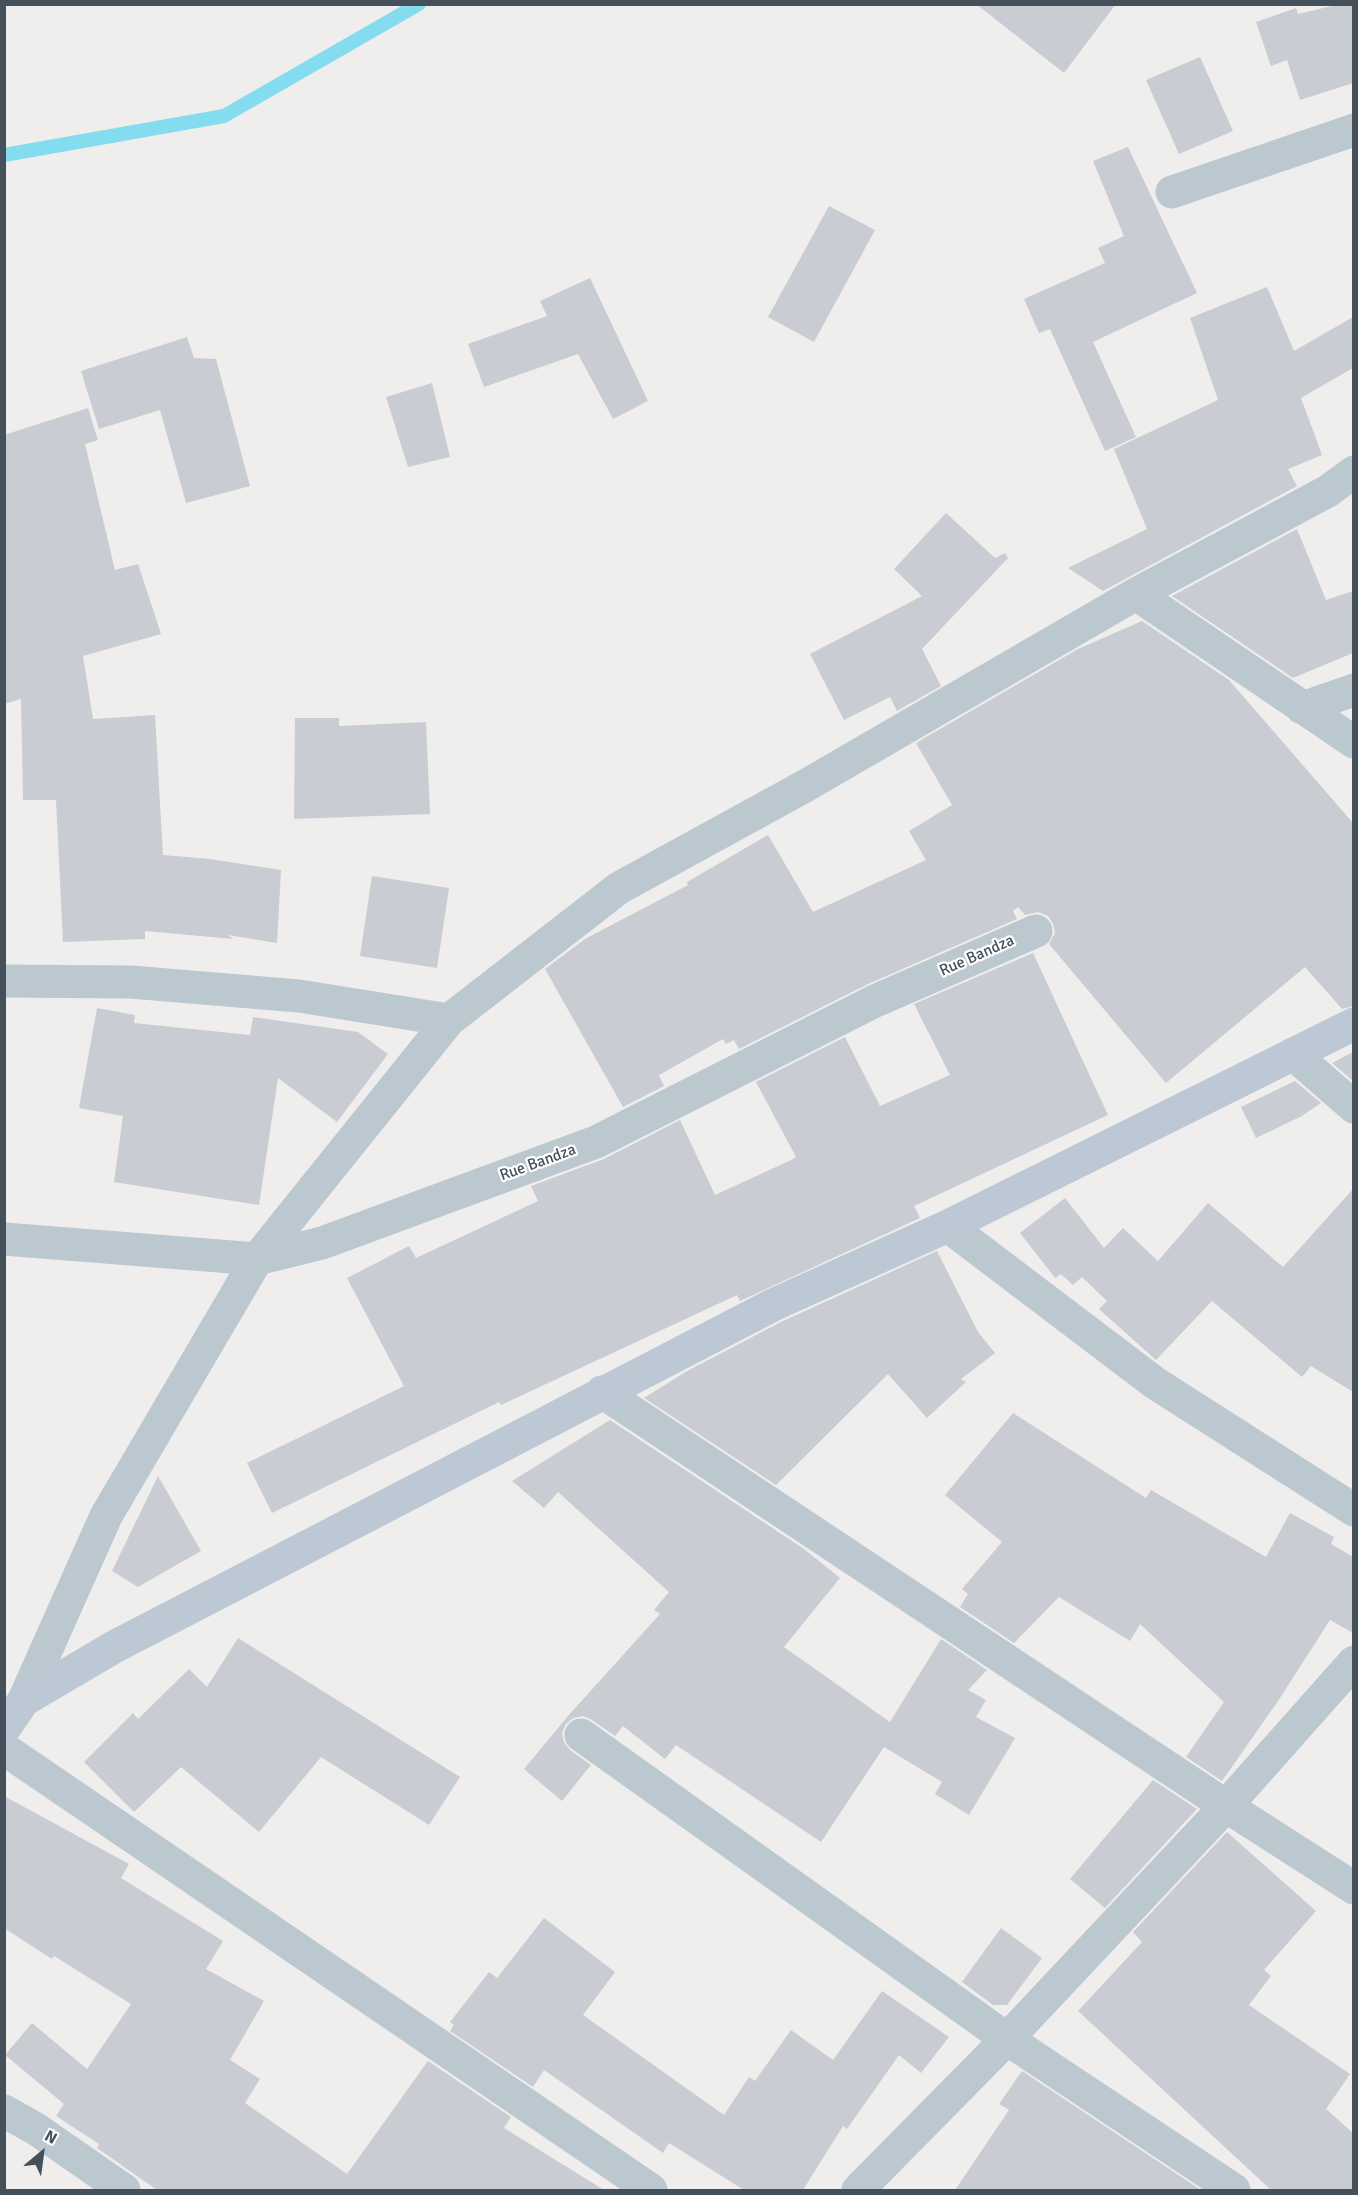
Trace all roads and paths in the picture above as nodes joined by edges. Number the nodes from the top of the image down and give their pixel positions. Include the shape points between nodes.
1 (1353, 130) edge
2 (1172, 192) dead end
3 (1353, 472) edge
4 (1136, 594) junction
5 (1353, 690) edge
6 (1302, 708) junction
7 (1353, 742) edge
8 (1036, 931) dead end
9 (4, 981) edge
10 (449, 1020) junction
11 (1353, 1024) edge
12 (1293, 1054) junction
13 (1353, 1107) edge
14 (948, 1226) junction
15 (4, 1239) edge
16 (256, 1259) junction
17 (602, 1392) junction
18 (1353, 1510) edge
19 (1353, 1662) edge
20 (24, 1700) junction
21 (4, 1729) edge
22 (581, 1735) dead end
23 (4, 1749) edge
24 (1226, 1806) junction
25 (1353, 1888) edge
26 (1007, 2039) junction
27 (4, 2111) edge
28 (124, 2190) edge
29 (651, 2190) edge
30 (858, 2190) edge
31 (1234, 2190) edge

1 - 2 street
3 - 4 street via 1328,491
4 - 6 street
4 - 10 street via 805,786 619,888
5 - 6 street
6 - 7 street
8 - 16 street, Rue Bandza via 875,1001 596,1142 322,1243
9 - 10 street via 131,982 299,996
10 - 16 street
11 - 12 street
12 - 13 street
12 - 14 street
14 - 17 street via 775,1304
14 - 18 street via 1155,1383
15 - 16 street, Rue Bandza
16 - 20 street via 105,1516
17 - 20 street via 114,1647
17 - 24 street
19 - 24 street
20 - 21 street
22 - 26 street
23 - 29 street
24 - 25 street
24 - 26 street
26 - 30 street
26 - 31 street
27 - 28 street

